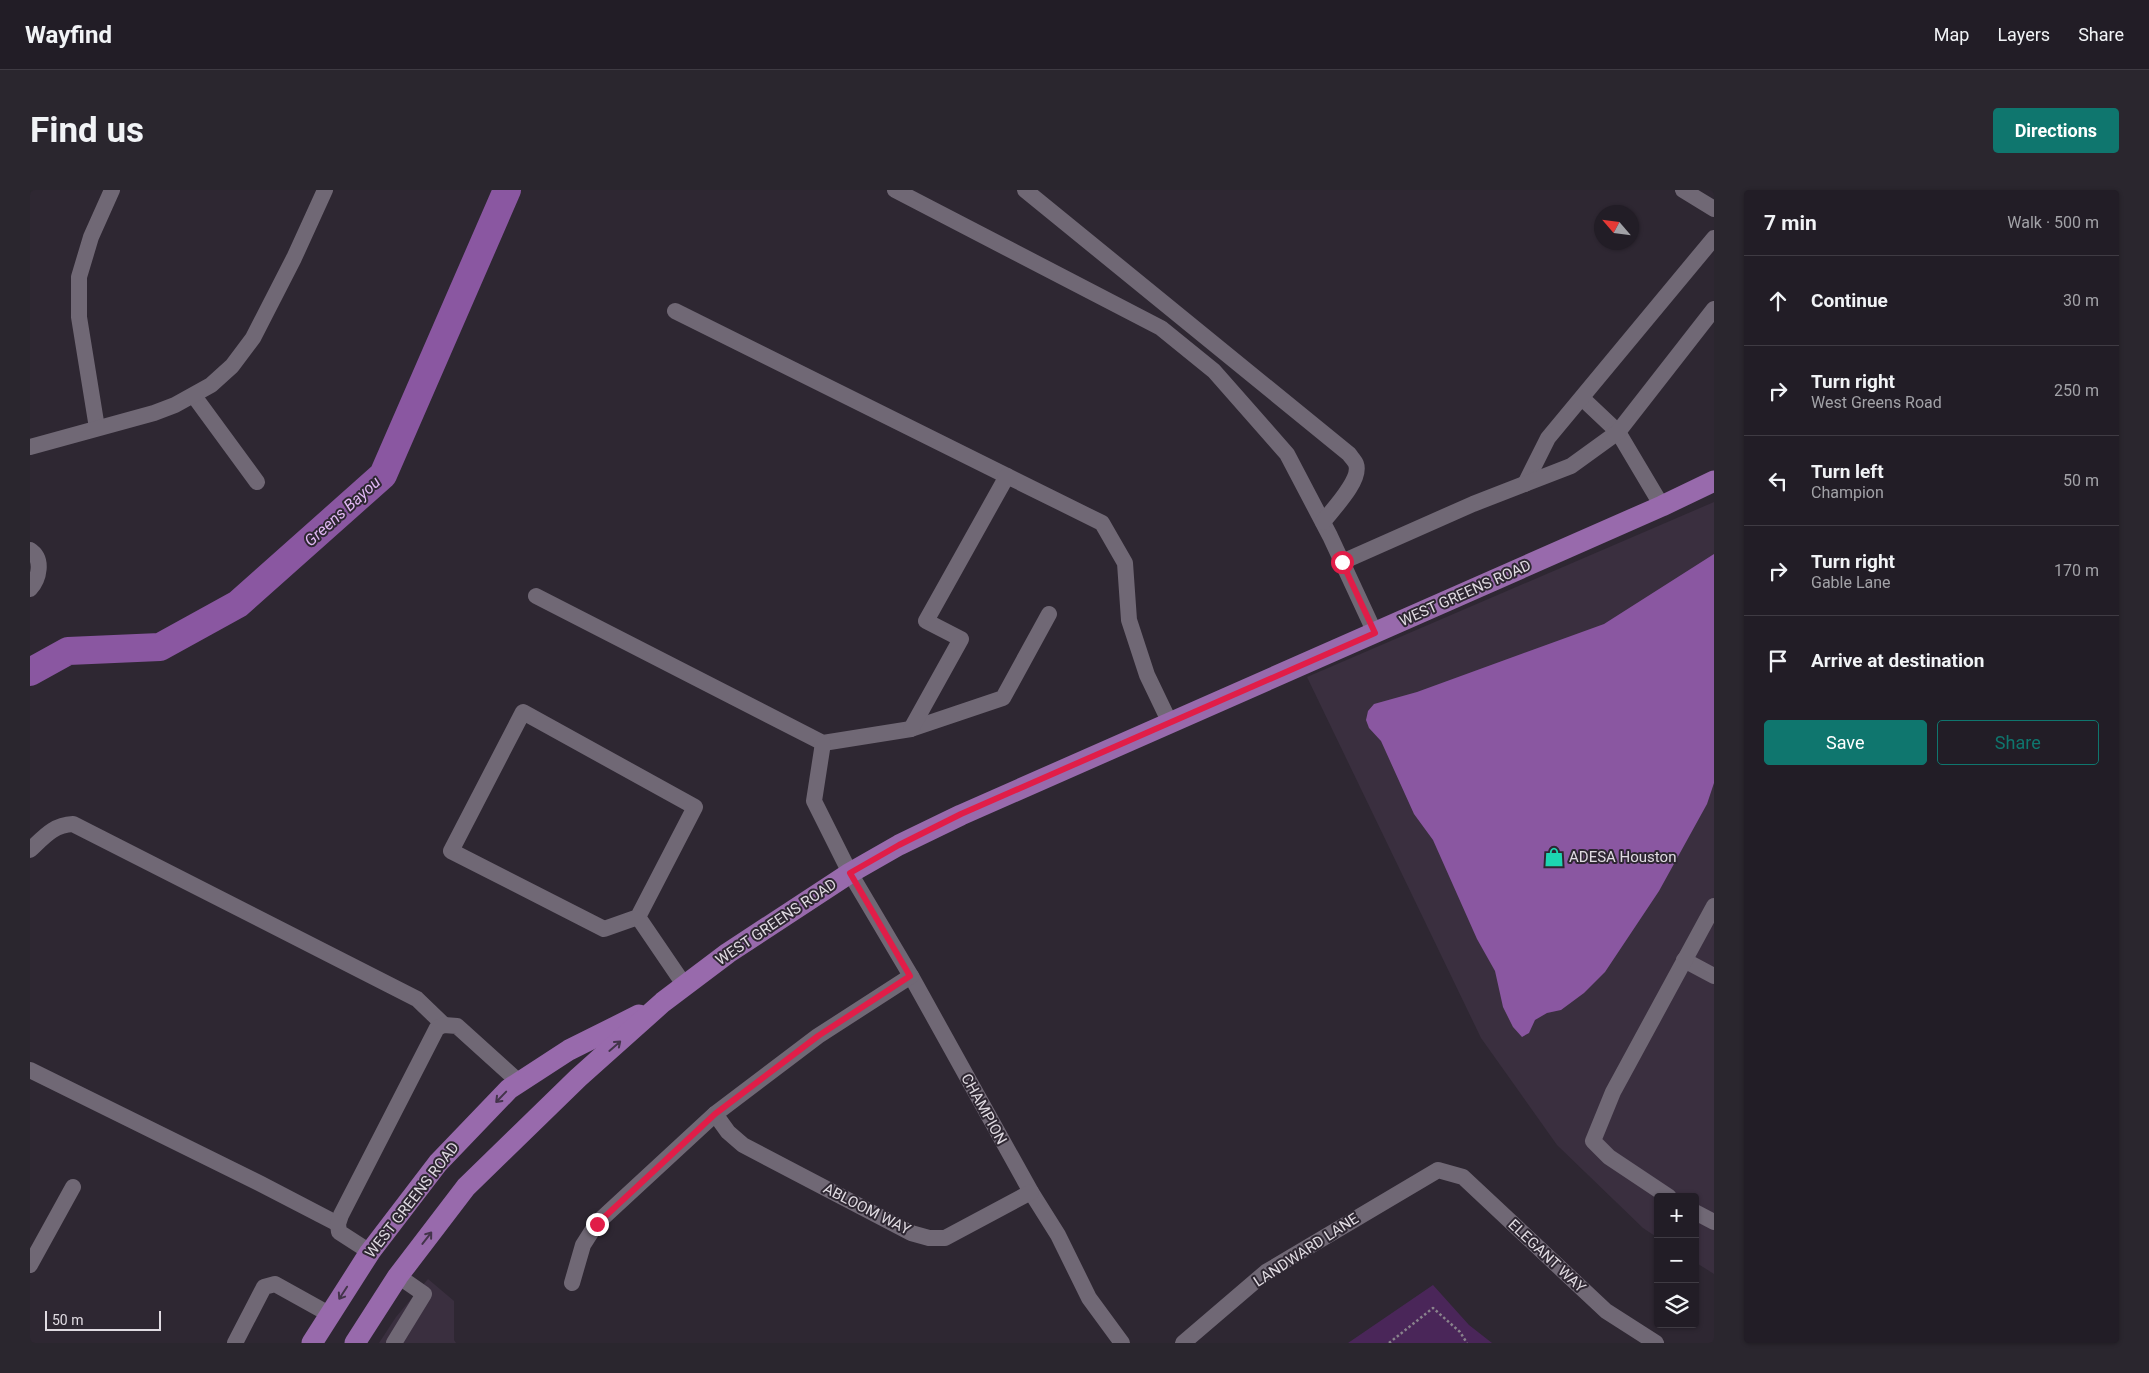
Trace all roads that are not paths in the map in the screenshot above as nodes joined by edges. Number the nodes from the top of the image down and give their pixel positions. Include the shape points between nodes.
1 (112, 190) edge
2 (325, 190) edge
3 (894, 190) edge
4 (1025, 190) edge
5 (1683, 190) edge
6 (1714, 209) edge
7 (1714, 238) edge
8 (1714, 309) edge
9 (675, 311) dead end
10 (1174, 312) junction
11 (1161, 328) junction
12 (194, 396) junction
13 (1582, 398) junction
14 (97, 428) junction
15 (1618, 432) junction
16 (30, 447) edge
17 (1007, 476) junction
18 (1714, 481) edge
19 (257, 482) dead end
20 (1524, 484) junction
21 (1662, 506) junction
22 (1323, 522) junction
23 (30, 550) edge
24 (1342, 562) junction
25 (30, 589) edge
26 (536, 596) dead end
27 (1049, 614) dead end
28 (1375, 633) junction
29 (1170, 723) junction
30 (912, 729) junction
31 (823, 743) junction
32 (30, 850) edge
33 (850, 873) junction
34 (1714, 906) edge
35 (638, 917) junction
36 (1684, 960) junction
37 (910, 976) junction
38 (1714, 976) edge
39 (685, 986) junction
40 (663, 1002) junction
41 (444, 1025) junction
42 (30, 1070) edge
43 (519, 1082) junction
44 (715, 1114) junction
45 (1438, 1170) joint
46 (73, 1187) dead end
47 (1031, 1192) junction
48 (1663, 1193) edge
49 (1699, 1214) edge
50 (1714, 1222) edge
51 (338, 1224) junction
52 (370, 1252) junction
53 (30, 1265) edge
54 (398, 1276) junction
55 (572, 1283) dead end
56 (329, 1314) junction
57 (397, 1342) edge
58 (235, 1343) edge
59 (312, 1343) edge
60 (355, 1343) edge
61 (1122, 1343) edge
62 (1183, 1343) edge
63 (1656, 1343) edge

1 - 14 street via 91,237 79,277 79,317
2 - 12 street via 253,338 232,366
3 - 11 street
4 - 10 street
5 - 6 street
7 - 13 street
8 - 15 street
9 - 17 street
10 - 11 street
10 - 22 street via 1349,454 1356,464 1357,473 1352,485
11 - 22 street via 1214,371 1287,454
12 - 14 street via 154,413
12 - 19 street
13 - 15 street
13 - 20 street via 1548,438
14 - 16 street
15 - 20 street via 1571,466
15 - 21 street
17 - 29 street via 1102,523 1125,563 1129,620 1147,675
17 - 30 street via 926,621 961,639
18 - 21 main road, WEST GREENS ROAD
20 - 24 street
21 - 28 main road, WEST GREENS ROAD
22 - 24 street
23 - 25 street via 35,553 39,566 36,582
24 - 28 street
26 - 31 street
27 - 30 street via 1002,698
28 - 29 main road, WEST GREENS ROAD
29 - 33 main road, WEST GREENS ROAD via 961,814
30 - 31 street
31 - 33 street, CHAMPION via 814,802
32 - 41 street via 52,829 73,824 417,999
33 - 37 street, CHAMPION
33 - 39 main road, WEST GREENS ROAD via 728,953
34 - 36 street
35 - 35 street via 695,807 523,712 451,850 604,929
35 - 39 street
36 - 38 street
36 - 48 street via 1613,1092 1593,1141 1609,1157
37 - 44 street via 818,1036
37 - 47 street, CHAMPION
39 - 40 main road, WEST GREENS ROAD
40 - 43 main road, WEST GREENS ROAD via 569,1050
54 -> 40 main road, WEST GREENS ROAD via 484,1168
41 - 43 street via 457,1026 466,1032
41 - 51 street via 437,1028
42 - 51 street
43 -> 52 main road, WEST GREENS ROAD via 438,1163
44 - 47 street, ABLOOM WAY via 728,1132 744,1145 911,1233 930,1238 945,1238
44 - 55 street via 597,1224 583,1245
45 - 62 street, LANDWARD LANE via 1266,1272
45 - 63 street, ELEGANT WAY via 1462,1177 1606,1311
46 - 53 street
47 - 61 street, CHAMPION via 1058,1235 1090,1298
49 - 50 street
51 - 52 street via 339,1232
52 - 54 main road
52 -> 56 main road, WEST GREENS ROAD
54 - 57 street via 424,1294
54 - 60 main road, WEST GREENS ROAD
56 - 58 street via 275,1284 264,1287
56 - 59 main road, WEST GREENS ROAD

